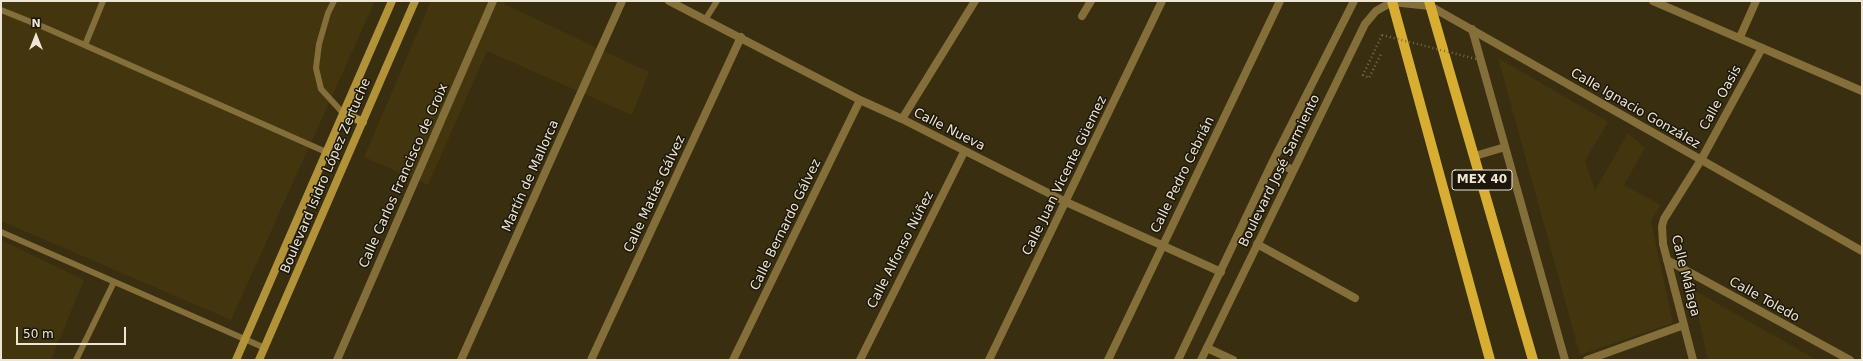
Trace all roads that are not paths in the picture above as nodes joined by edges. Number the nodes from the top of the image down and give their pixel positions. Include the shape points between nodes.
1 (103, 1) edge
2 (334, 1) edge
3 (392, 1) edge
4 (415, 1) edge
5 (493, 1) edge
6 (622, 1) edge
7 (669, 1) edge
8 (717, 1) edge
9 (975, 1) edge
10 (1090, 1) edge
11 (1162, 1) edge
12 (1280, 1) edge
13 (1354, 1) edge
14 (1392, 1) edge
15 (1653, 1) edge
16 (1756, 1) edge
17 (1430, 3) edge
18 (1, 10) edge
19 (1082, 16) dead end
20 (705, 20) junction
21 (1472, 29) junction
22 (741, 37) junction
23 (1740, 37) junction
24 (85, 45) junction
25 (1762, 48) junction
26 (1862, 91) edge
27 (860, 100) junction
28 (343, 113) junction
29 (902, 119) junction
30 (363, 122) junction
31 (1505, 147) junction
32 (326, 152) junction
33 (964, 152) junction
34 (1475, 156) junction
35 (1701, 160) junction
36 (1273, 161) junction
37 (1293, 170) junction
38 (1066, 202) junction
39 (1, 232) edge
40 (1257, 244) junction
41 (1163, 245) junction
42 (1862, 251) edge
43 (1668, 260) junction
44 (1221, 272) junction
45 (114, 282) junction
46 (1356, 298) dead end
47 (1684, 325) junction
48 (245, 341) junction
49 (265, 348) junction
50 (1207, 348) junction
51 (76, 360) edge
52 (236, 360) edge
53 (260, 360) edge
54 (337, 360) edge
55 (461, 360) edge
56 (591, 360) edge
57 (733, 360) edge
58 (860, 360) edge
59 (989, 360) edge
60 (1108, 360) edge
61 (1178, 360) edge
62 (1201, 360) edge
63 (1233, 360) edge
64 (1490, 360) edge
65 (1533, 360) edge
66 (1565, 360) edge
67 (1587, 360) edge
68 (1693, 360) edge
69 (1850, 360) edge

1 - 24 lane
2 - 28 lane via 319,44 316,68 321,89
3 - 28 main road, Boulevard Isidro López Zertuche
4 - 30 main road, Boulevard Isidro López Zertuche
5 - 54 street, Calle Carlos Francisco de Croix
6 - 55 street, Martín de Mallorca
7 - 20 street, Calle Nueva
8 - 20 lane
9 - 29 street
10 - 19 street
11 - 38 street, Calle Juan Vicente Güemez
12 - 41 street, Calle Pedro Cebrián
13 - 36 street, Boulevard José Sarmiento
14 - 17 street, Calle Ignacio González
14 - 37 street, Boulevard José Sarmiento via 1376,11 1365,24
14 - 64 main road, MEX 40
15 - 23 street
16 - 23 street
17 - 21 street, Calle Ignacio González
17 - 34 main road, MEX 40
18 - 24 lane
20 - 22 street, Calle Nueva
21 - 31 street
21 - 35 street, Calle Ignacio González
22 - 27 street, Calle Nueva
22 - 56 street, Calle Matías Gálvez
23 - 25 street
24 - 32 lane
25 - 26 street
25 - 35 street, Calle Oasis
27 - 29 street, Calle Nueva
27 - 57 street, Calle Bernardo Gálvez
28 - 30 main road
28 - 32 main road, Boulevard Isidro López Zertuche
29 - 33 street, Calle Nueva
30 - 49 main road, Boulevard Isidro López Zertuche
31 - 34 street
31 - 66 street
32 - 48 main road, Boulevard Isidro López Zertuche
33 - 38 street, Calle Nueva
33 - 58 street, Calle Alfonso Núñez
34 - 65 main road, MEX 40
35 - 42 street, Calle Ignacio González
35 - 43 street, Calle Málaga via 1664,219 1663,244
36 - 37 street
36 - 44 street, Boulevard José Sarmiento
37 - 40 street, Boulevard José Sarmiento
38 - 41 street, Calle Nueva
38 - 59 street, Calle Juan Vicente Güemez
39 - 45 lane
40 - 46 street
40 - 50 street, Boulevard José Sarmiento
41 - 44 street, Calle Nueva
41 - 60 street, Calle Pedro Cebrián
43 - 47 street, Calle Málaga
43 - 69 street, Calle Toledo
44 - 61 street, Boulevard José Sarmiento
45 - 48 lane
45 - 51 lane
47 - 67 street
47 - 68 street, Calle Málaga
48 - 49 lane
48 - 52 main road, Boulevard Isidro López Zertuche
49 - 53 main road, Boulevard Isidro López Zertuche
50 - 62 street, Boulevard José Sarmiento
50 - 63 street

